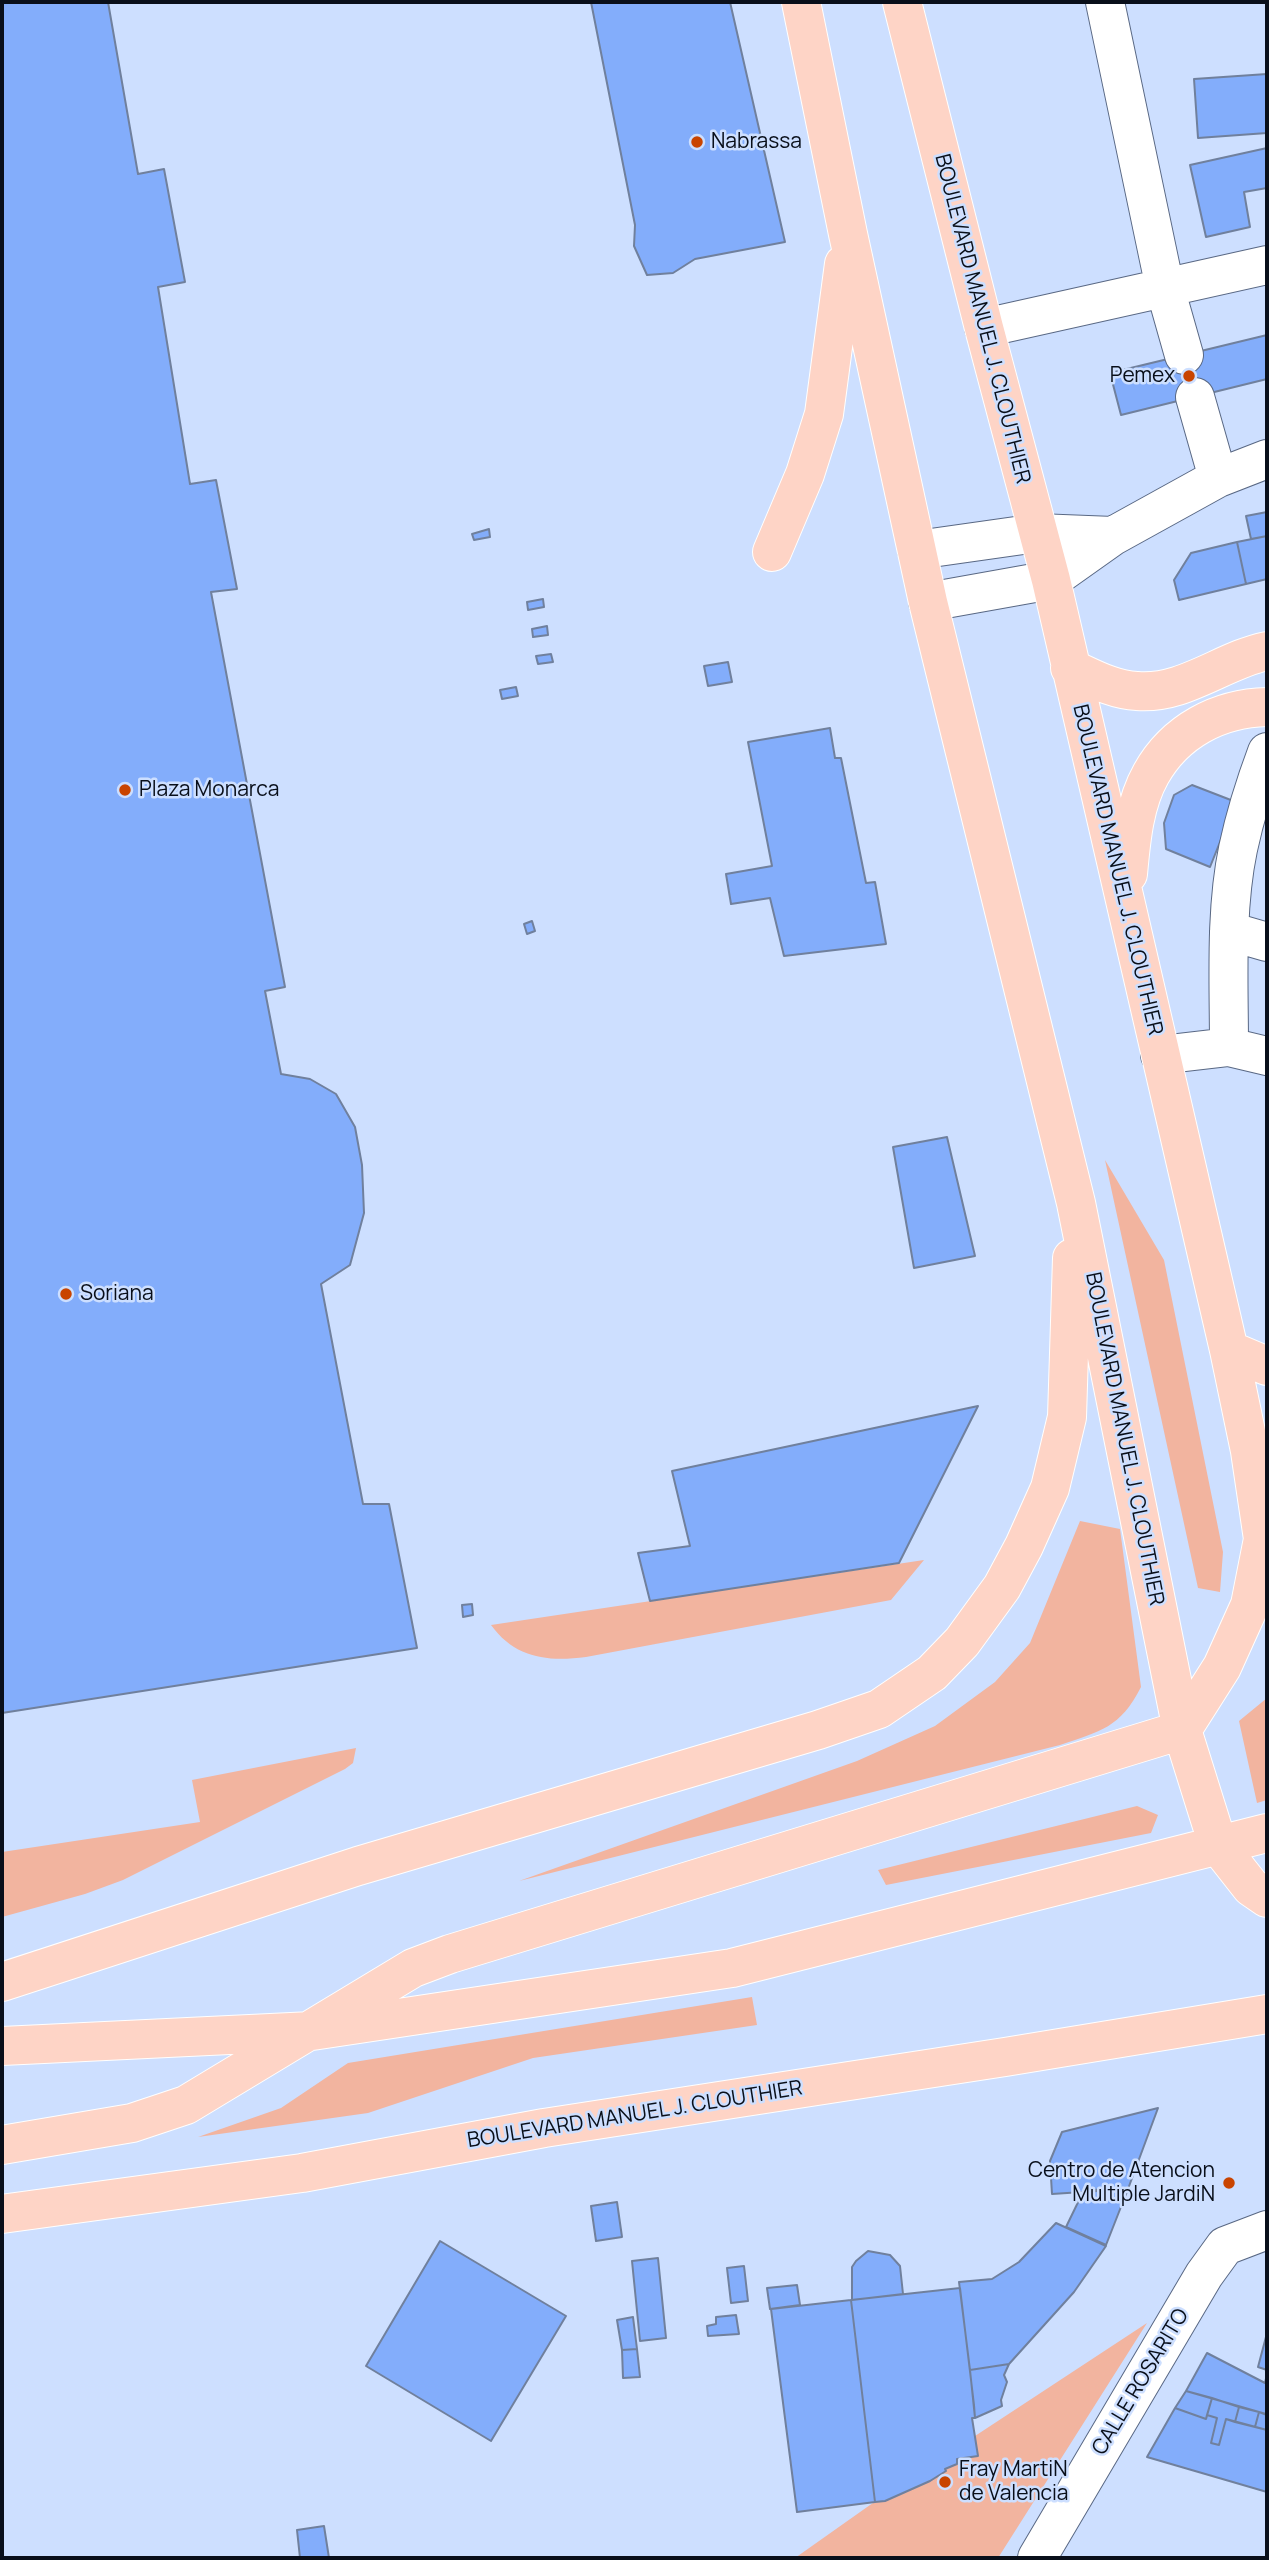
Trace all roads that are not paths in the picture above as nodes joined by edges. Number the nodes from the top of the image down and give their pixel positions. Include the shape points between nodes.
1 (801, 2) edge
2 (901, 2) edge
3 (1105, 2) edge
4 (848, 234) junction
5 (1267, 265) edge
6 (1165, 288) junction
7 (984, 328) junction
8 (1184, 355) dead end
9 (1195, 397) dead end
10 (1267, 459) edge
11 (1218, 478) junction
12 (1037, 533) junction
13 (1113, 536) junction
14 (917, 550) junction
15 (772, 552) dead end
16 (1051, 580) junction
17 (928, 602) junction
18 (1267, 651) edge
19 (1070, 668) junction
20 (1200, 677) junction
21 (1267, 707) edge
22 (1214, 718) junction
23 (1267, 752) edge
24 (1125, 897) junction
25 (1229, 931) junction
26 (1267, 942) edge
27 (1229, 1047) junction
28 (1160, 1055) junction
29 (1267, 1056) edge
30 (1076, 1203) junction
31 (1229, 1350) junction
32 (1267, 1366) edge
33 (1265, 1540) edge
34 (1182, 1730) junction
35 (1267, 1833) edge
36 (1218, 1845) junction
37 (1267, 1898) edge
38 (2, 1982) edge
39 (1267, 2014) edge
40 (312, 2031) junction
41 (2, 2046) edge
42 (2, 2145) edge
43 (2, 2214) edge
44 (1267, 2230) edge
45 (1037, 2558) edge

1 - 4 main road, BOULEVARD MANUEL J. CLOUTHIER
2 - 7 main road, BOULEVARD MANUEL J. CLOUTHIER
3 - 6 street
4 - 14 main road, BOULEVARD MANUEL J. CLOUTHIER
4 - 15 main road via 824,414
5 - 6 street
6 - 7 street
6 - 8 street
7 - 12 main road, BOULEVARD MANUEL J. CLOUTHIER
9 - 11 street
10 - 11 street
11 - 13 street
12 - 13 street
12 - 14 street
12 - 16 main road, BOULEVARD MANUEL J. CLOUTHIER
13 - 16 street
14 - 17 main road, BOULEVARD MANUEL J. CLOUTHIER
16 - 17 street
16 - 19 main road, BOULEVARD MANUEL J. CLOUTHIER
17 - 30 main road, BOULEVARD MANUEL J. CLOUTHIER
18 - 20 main road
19 - 20 main road via 1110,686 1137,691 1163,690
19 - 24 main road, BOULEVARD MANUEL J. CLOUTHIER
20 - 22 main road
21 - 22 main road via 1237,709
22 - 24 main road via 1198,724 1174,744 1151,774 1132,834
23 - 25 street via 1237,851
24 - 28 main road, BOULEVARD MANUEL J. CLOUTHIER
25 - 26 street
25 - 27 street
27 - 28 street
27 - 29 street
28 - 31 main road, BOULEVARD MANUEL J. CLOUTHIER
30 - 34 main road, BOULEVARD MANUEL J. CLOUTHIER
30 - 38 main road via 1067,1417 1050,1488 1002,1587 962,1642 932,1673 879,1709 818,1730 358,1866
31 - 32 main road
31 - 33 main road, BOULEVARD MANUEL J. CLOUTHIER
33 - 34 main road, BOULEVARD MANUEL J. CLOUTHIER via 1251,1605 1222,1667
34 - 36 main road, BOULEVARD MANUEL J. CLOUTHIER
34 - 40 main road via 450,1954 413,1968
35 - 36 main road
36 - 37 main road, BOULEVARD MANUEL J. CLOUTHIER via 1251,1887
36 - 40 main road via 732,1968
39 - 43 main road, BOULEVARD MANUEL J. CLOUTHIER via 544,2128 302,2173
40 - 41 main road
40 - 42 main road via 186,2105 132,2123
44 - 45 street, CALLE ROSARITO via 1225,2246

